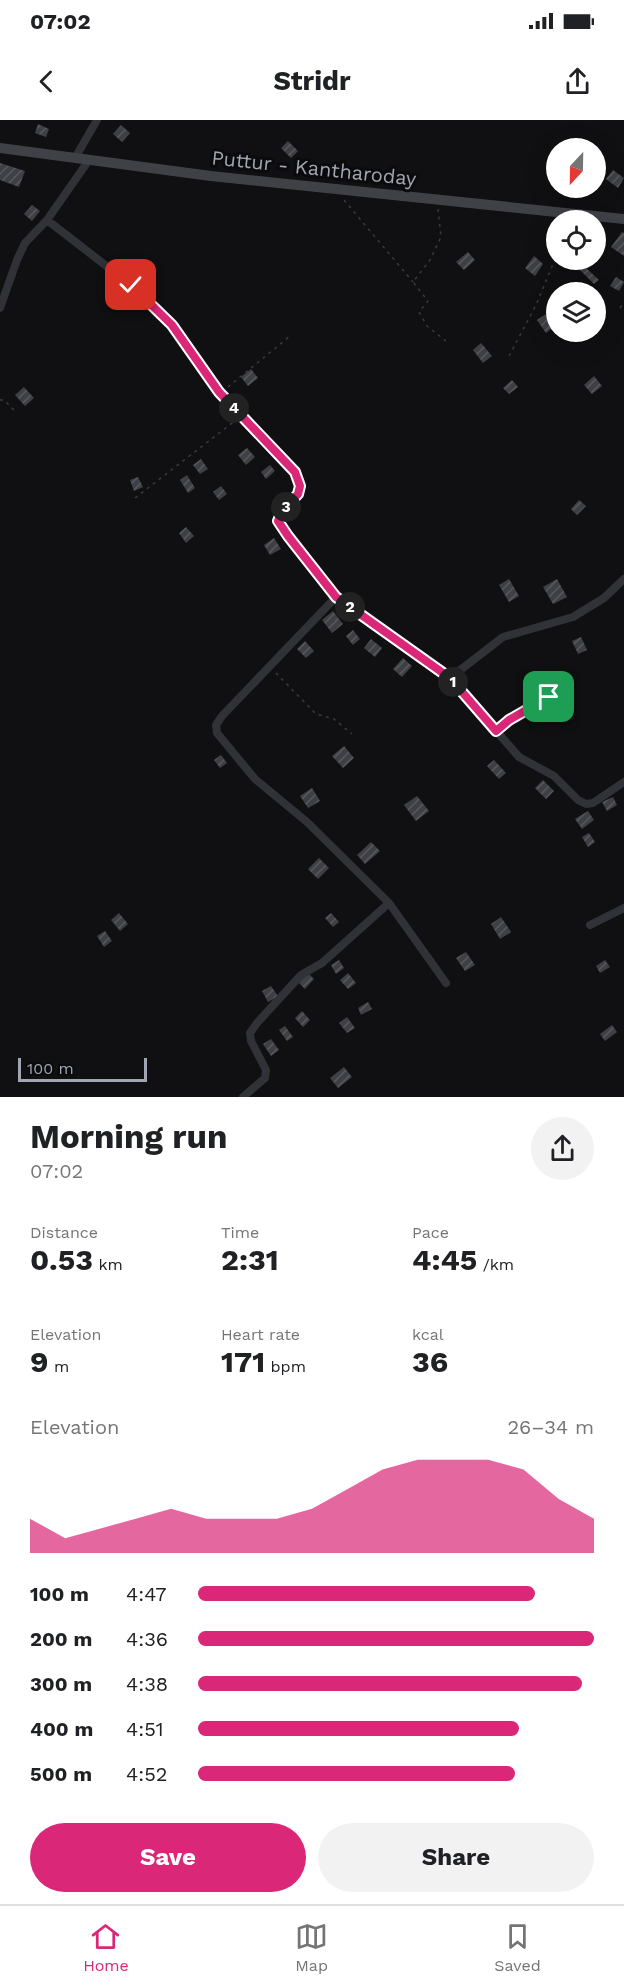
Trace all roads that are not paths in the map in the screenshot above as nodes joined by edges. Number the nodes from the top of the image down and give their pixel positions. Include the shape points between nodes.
1 (97, 120) edge
2 (0, 148) edge
3 (75, 158) junction
4 (89, 160) junction
5 (624, 219) edge
6 (47, 220) junction
7 (0, 308) edge
8 (624, 579) edge
9 (336, 597) junction
10 (450, 678) junction
11 (624, 782) edge
12 (389, 903) junction
13 (624, 908) edge
14 (590, 925) dead end
15 (446, 983) dead end
16 (243, 1097) edge

1 - 3 street
2 - 3 main road, Puttur - Kantharoday
3 - 4 main road, Puttur - Kantharoday
4 - 5 main road, Puttur - Kantharoday
4 - 6 street
6 - 7 street via 25,243
6 - 9 street via 159,310 220,394 295,472 300,486 298,494 278,521
8 - 10 street via 604,598 573,617 502,637
9 - 10 street
9 - 12 street via 222,716 216,725 217,733 255,779 307,822
10 - 11 street via 519,757 554,776 578,800 593,803
12 - 15 street
12 - 16 street via 322,963 301,975 257,1023 250,1041 266,1070 265,1078
13 - 14 street

